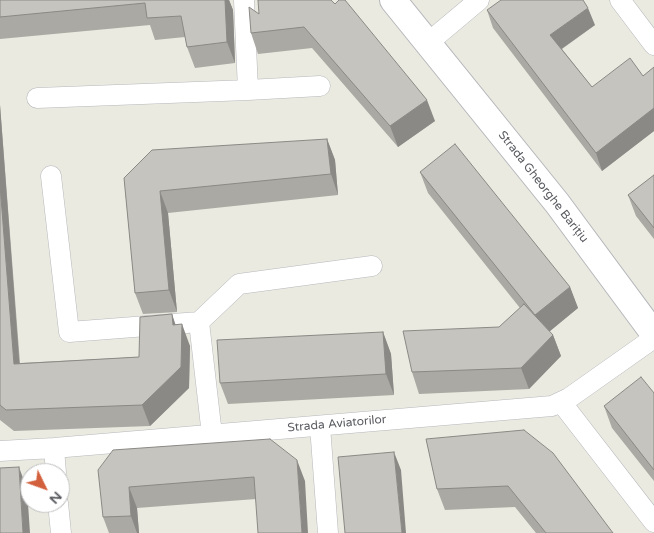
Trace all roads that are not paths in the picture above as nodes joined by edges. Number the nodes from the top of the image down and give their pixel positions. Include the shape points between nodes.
1 (244, 0) edge
2 (394, 0) edge
3 (479, 0) edge
4 (620, 0) edge
5 (429, 42) junction
6 (654, 46) edge
7 (320, 86) dead end
8 (248, 90) junction
9 (37, 98) dead end
10 (51, 176) dead end
11 (372, 266) dead end
12 (199, 322) junction
13 (654, 336) edge
14 (561, 402) junction
15 (320, 426) junction
16 (212, 435) junction
17 (54, 448) junction
18 (0, 451) edge
19 (55, 463) edge
20 (59, 513) edge
21 (654, 522) edge
22 (61, 533) edge
23 (328, 533) edge

1 - 8 street
2 - 5 street, Strada Gheorghe Barițiu
3 - 5 street
4 - 6 street
5 - 13 street, Strada Gheorghe Barițiu via 557,203
7 - 8 street
8 - 9 street
10 - 12 street via 69,332
11 - 12 street via 239,284
12 - 16 street
13 - 14 street, Strada Aviatorilor
14 - 15 street, Strada Aviatorilor via 552,406
14 - 21 street
15 - 16 street, Strada Aviatorilor
15 - 23 street
16 - 17 street, Strada Aviatorilor
17 - 18 street, Strada Aviatorilor
17 - 19 street
20 - 22 street

